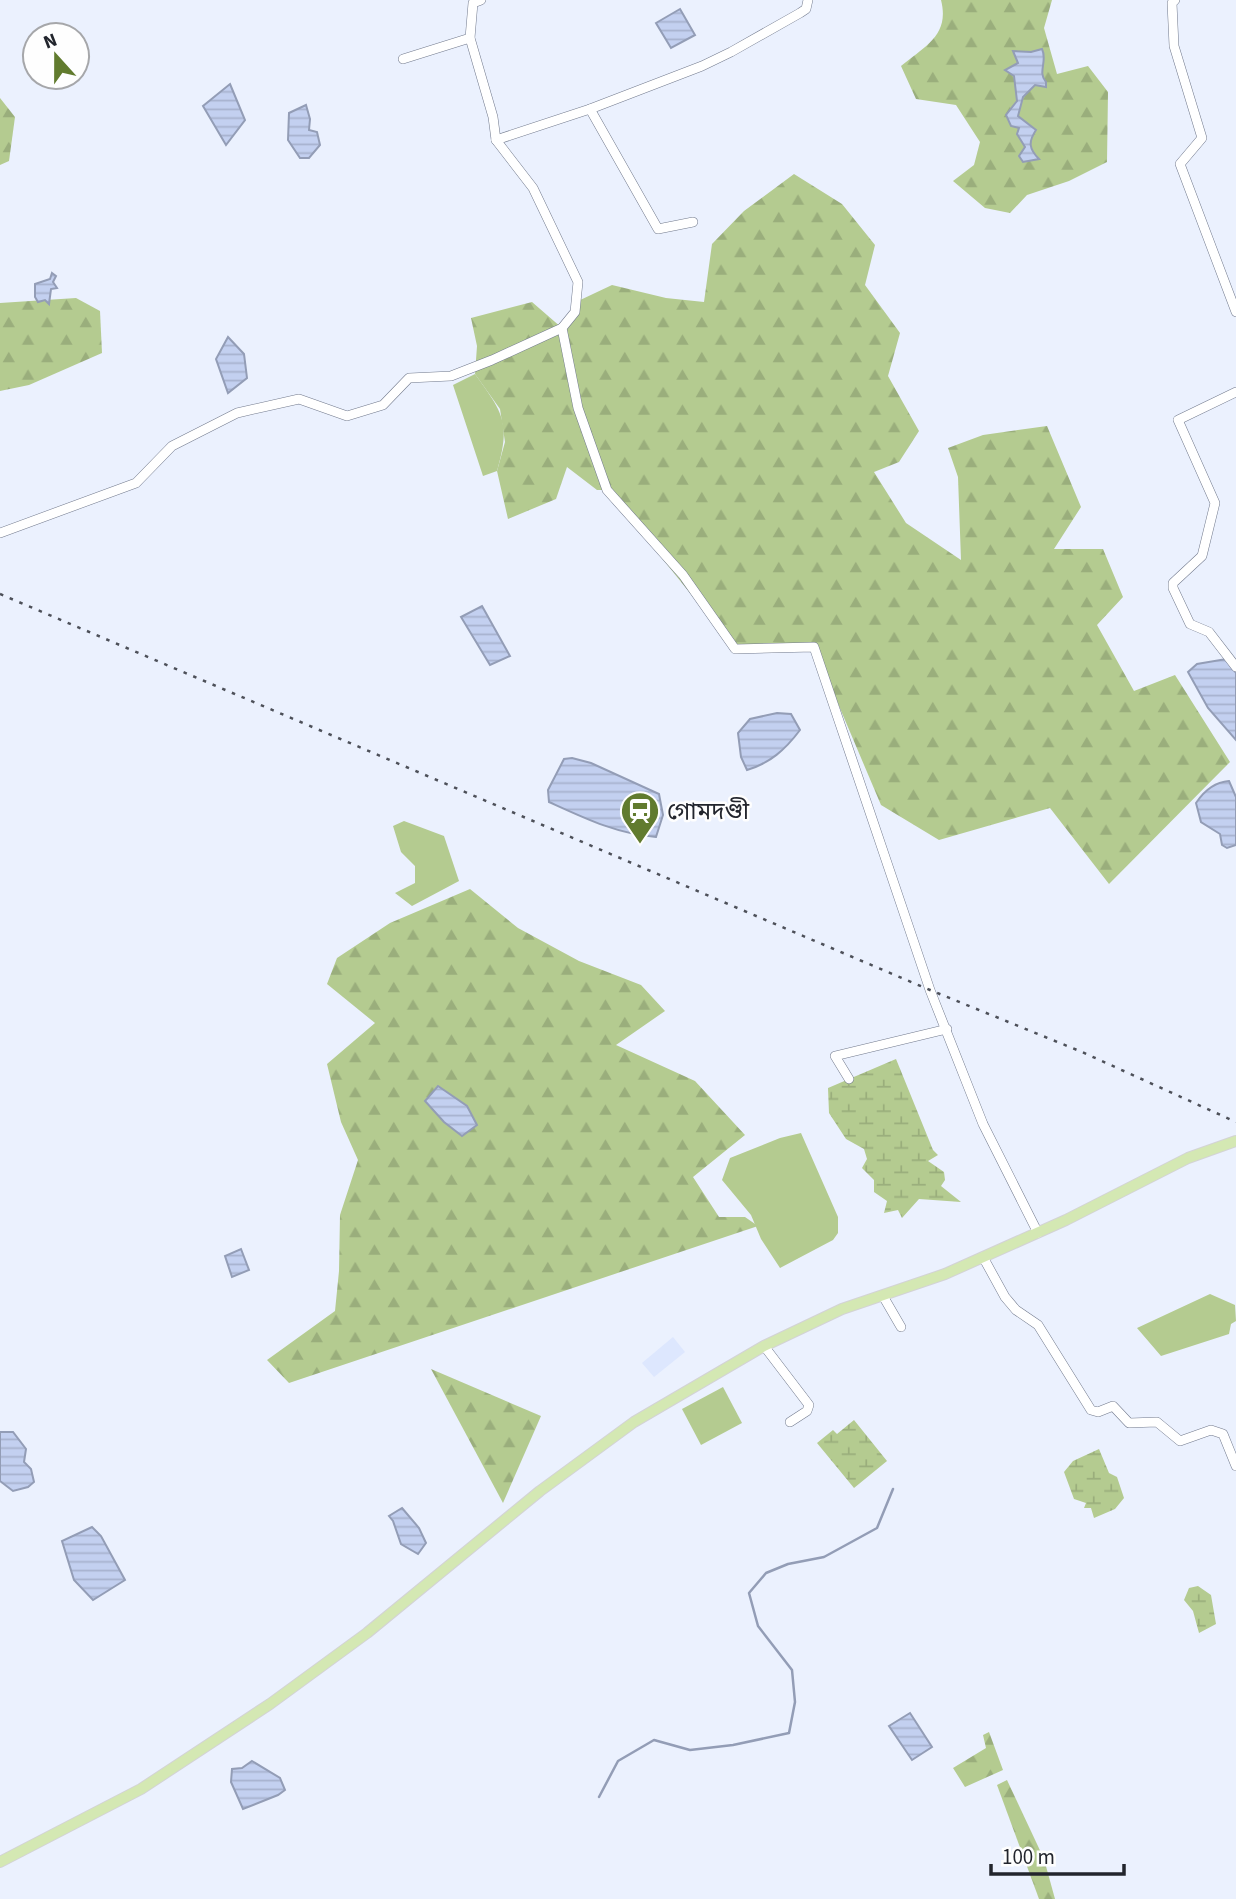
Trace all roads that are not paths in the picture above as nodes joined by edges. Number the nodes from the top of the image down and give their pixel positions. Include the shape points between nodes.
1 (481, 0) edge
2 (808, 0) edge
3 (1175, 0) edge
4 (470, 38) junction
5 (403, 59) dead end
6 (590, 109) junction
7 (496, 140) junction
8 (693, 222) dead end
9 (1236, 312) edge
10 (562, 328) junction
11 (1236, 392) edge
12 (0, 533) edge
13 (1236, 667) edge
14 (947, 1029) junction
15 (849, 1079) dead end
16 (1236, 1141) edge
17 (1038, 1233) junction
18 (983, 1257) junction
19 (883, 1296) junction
20 (901, 1327) dead end
21 (764, 1346) junction
22 (790, 1422) dead end
23 (1236, 1466) edge
24 (0, 1862) edge

1 - 4 street via 473,3
2 - 6 street via 806,9 731,52
3 - 9 street via 1174,46 1202,138 1180,164
4 - 5 street
4 - 7 street
6 - 7 street
6 - 8 street via 659,229
7 - 10 street via 533,188 578,282 575,312
10 - 12 street via 451,376 409,378 383,405 347,416 299,398 237,413 172,446 136,483
10 - 14 street via 578,408 607,490 683,575 735,649 814,647
11 - 13 street via 1178,420 1214,503 1202,556 1172,583 1190,624 1209,632
14 - 15 street via 835,1056
14 - 17 street via 984,1124
16 - 17 main road via 1188,1158
17 - 18 main road
18 - 19 main road
18 - 23 street via 1005,1297 1038,1325 1091,1410 1113,1406 1129,1423 1157,1422 1180,1441 1211,1430 1223,1434
19 - 20 street
19 - 21 main road via 842,1309
21 - 22 street via 809,1405
21 - 24 main road via 634,1422 270,1704 141,1789

